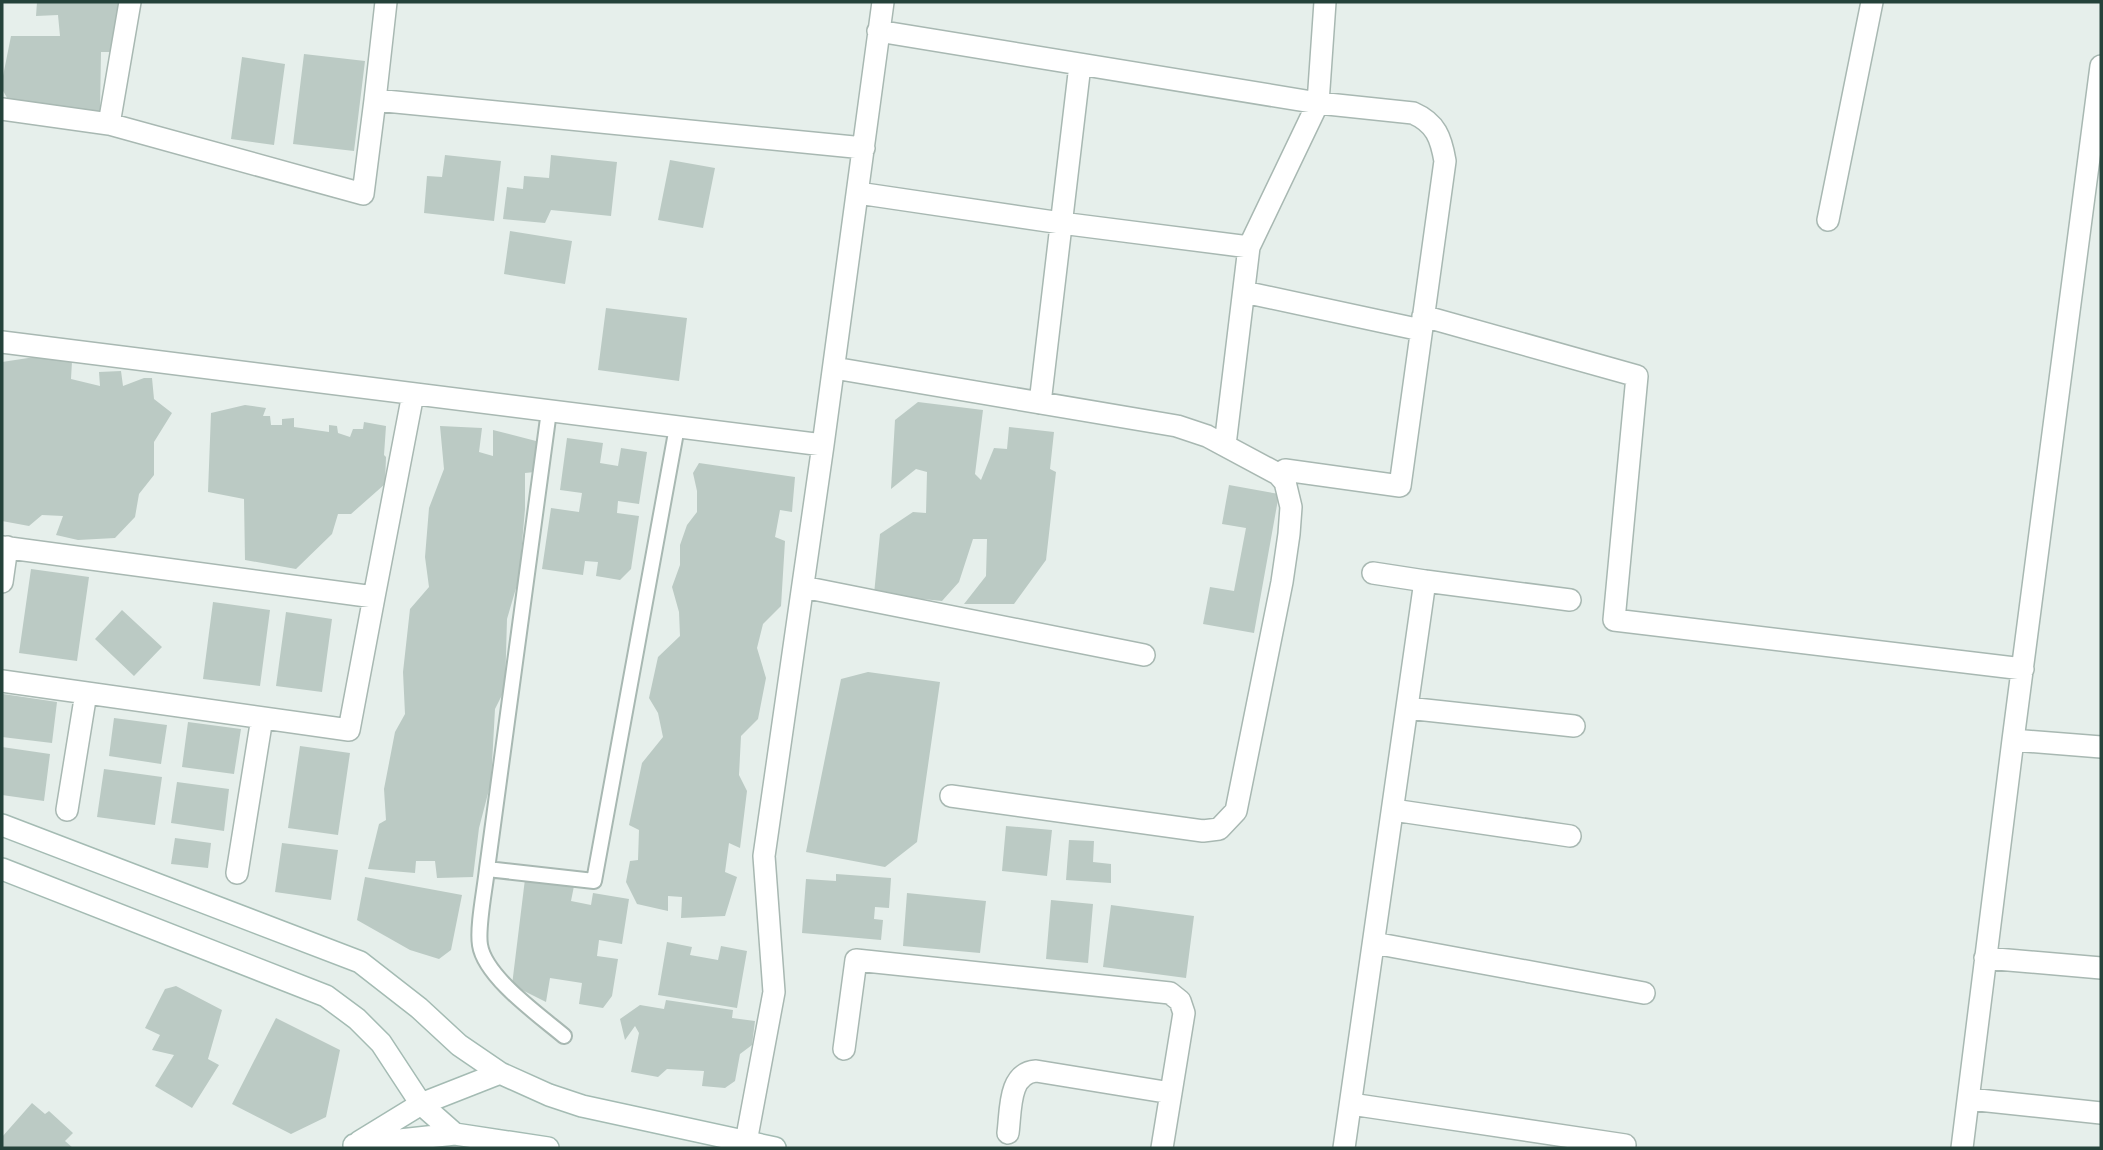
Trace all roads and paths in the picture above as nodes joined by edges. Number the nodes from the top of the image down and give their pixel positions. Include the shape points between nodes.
1 (130, 2) edge
2 (386, 2) edge
3 (883, 2) edge
4 (1325, 2) edge
5 (1872, 2) edge
6 (878, 31) junction
7 (1080, 65) junction
8 (2101, 66) edge
9 (375, 100) junction
10 (1318, 103) junction
11 (2, 109) edge
12 (109, 124) junction
13 (864, 148) junction
14 (858, 193) junction
15 (1828, 220) dead end
16 (1061, 223) junction
17 (1249, 247) junction
18 (1244, 292) junction
19 (1422, 323) junction
20 (2, 342) edge
21 (834, 368) junction
22 (413, 394) junction
23 (1040, 403) junction
24 (549, 411) junction
25 (677, 427) junction
26 (823, 445) junction
27 (1225, 445) junction
28 (1278, 474) junction
29 (4, 547) edge
30 (1373, 573) dead end
31 (1425, 581) junction
32 (2, 582) edge
33 (803, 587) junction
34 (374, 597) junction
35 (1570, 600) dead end
36 (1144, 655) dead end
37 (2023, 669) junction
38 (2, 681) edge
39 (86, 693) junction
40 (1407, 708) junction
41 (262, 718) junction
42 (1574, 726) dead end
43 (2013, 740) junction
44 (2101, 747) edge
45 (951, 796) dead end
46 (67, 810) dead end
47 (1393, 810) junction
48 (2, 825) edge
49 (1570, 835) dead end
50 (2, 869) edge
51 (487, 869) junction
52 (237, 873) dead end
53 (1374, 943) junction
54 (1985, 958) junction
55 (2101, 968) edge
56 (1644, 993) dead end
57 (564, 1036) dead end
58 (844, 1049) dead end
59 (500, 1073) junction
60 (1171, 1093) junction
61 (1969, 1099) junction
62 (421, 1104) junction
63 (1351, 1104) junction
64 (2101, 1113) edge
65 (1008, 1133) dead end
66 (455, 1134) junction
67 (746, 1142) junction
68 (1625, 1145) dead end
69 (351, 1147) edge
70 (548, 1148) edge
71 (775, 1148) edge
72 (1162, 1148) edge
73 (1345, 1148) edge
74 (1962, 1148) edge

1 - 12 street
2 - 9 street
3 - 6 street
4 - 10 street
5 - 15 street
6 - 7 street
6 - 13 street
7 - 10 street
7 - 16 street
8 - 37 street
9 - 12 street via 363,194
9 - 13 street
10 - 17 street
10 - 19 street via 1413,113 1426,119 1441,139 1445,161
11 - 12 street
13 - 14 street
14 - 16 street
14 - 21 street
16 - 17 street
16 - 23 street
17 - 18 street
18 - 19 street
18 - 27 street
19 - 28 street via 1400,486 1285,470
19 - 37 street via 1637,376 1614,620
20 - 22 street
21 - 23 street
21 - 26 street
22 - 24 street
22 - 34 street
23 - 27 street via 1177,426
24 - 25 street
24 - 51 lane
25 - 26 street
25 - 51 lane via 594,881
26 - 33 street
27 - 28 street
28 - 45 street via 1291,506 1282,582 1236,811 1219,829 1203,831
29 - 32 street
29 - 34 street
30 - 31 street
31 - 35 street
31 - 40 street
33 - 36 street
33 - 67 street via 764,856 774,992
34 - 41 street via 349,730
37 - 43 street
38 - 39 street
39 - 41 street
39 - 46 street
40 - 42 street
40 - 47 street
41 - 52 street
43 - 44 street
43 - 54 street
47 - 49 street
47 - 53 street
48 - 59 street via 360,962 459,1045
50 - 62 street via 326,996 381,1044
51 - 57 lane via 479,943 483,958 494,974
53 - 56 street
53 - 63 street
54 - 55 street
54 - 61 street
58 - 60 street via 856,960 1170,993 1180,1001 1184,1013
59 - 62 street
59 - 67 street via 582,1106
60 - 65 street via 1027,1072 1015,1083
60 - 72 street
61 - 64 street
61 - 74 street
62 - 66 street
62 - 69 street
63 - 68 street
63 - 73 street
66 - 69 street
66 - 70 street
67 - 71 street

